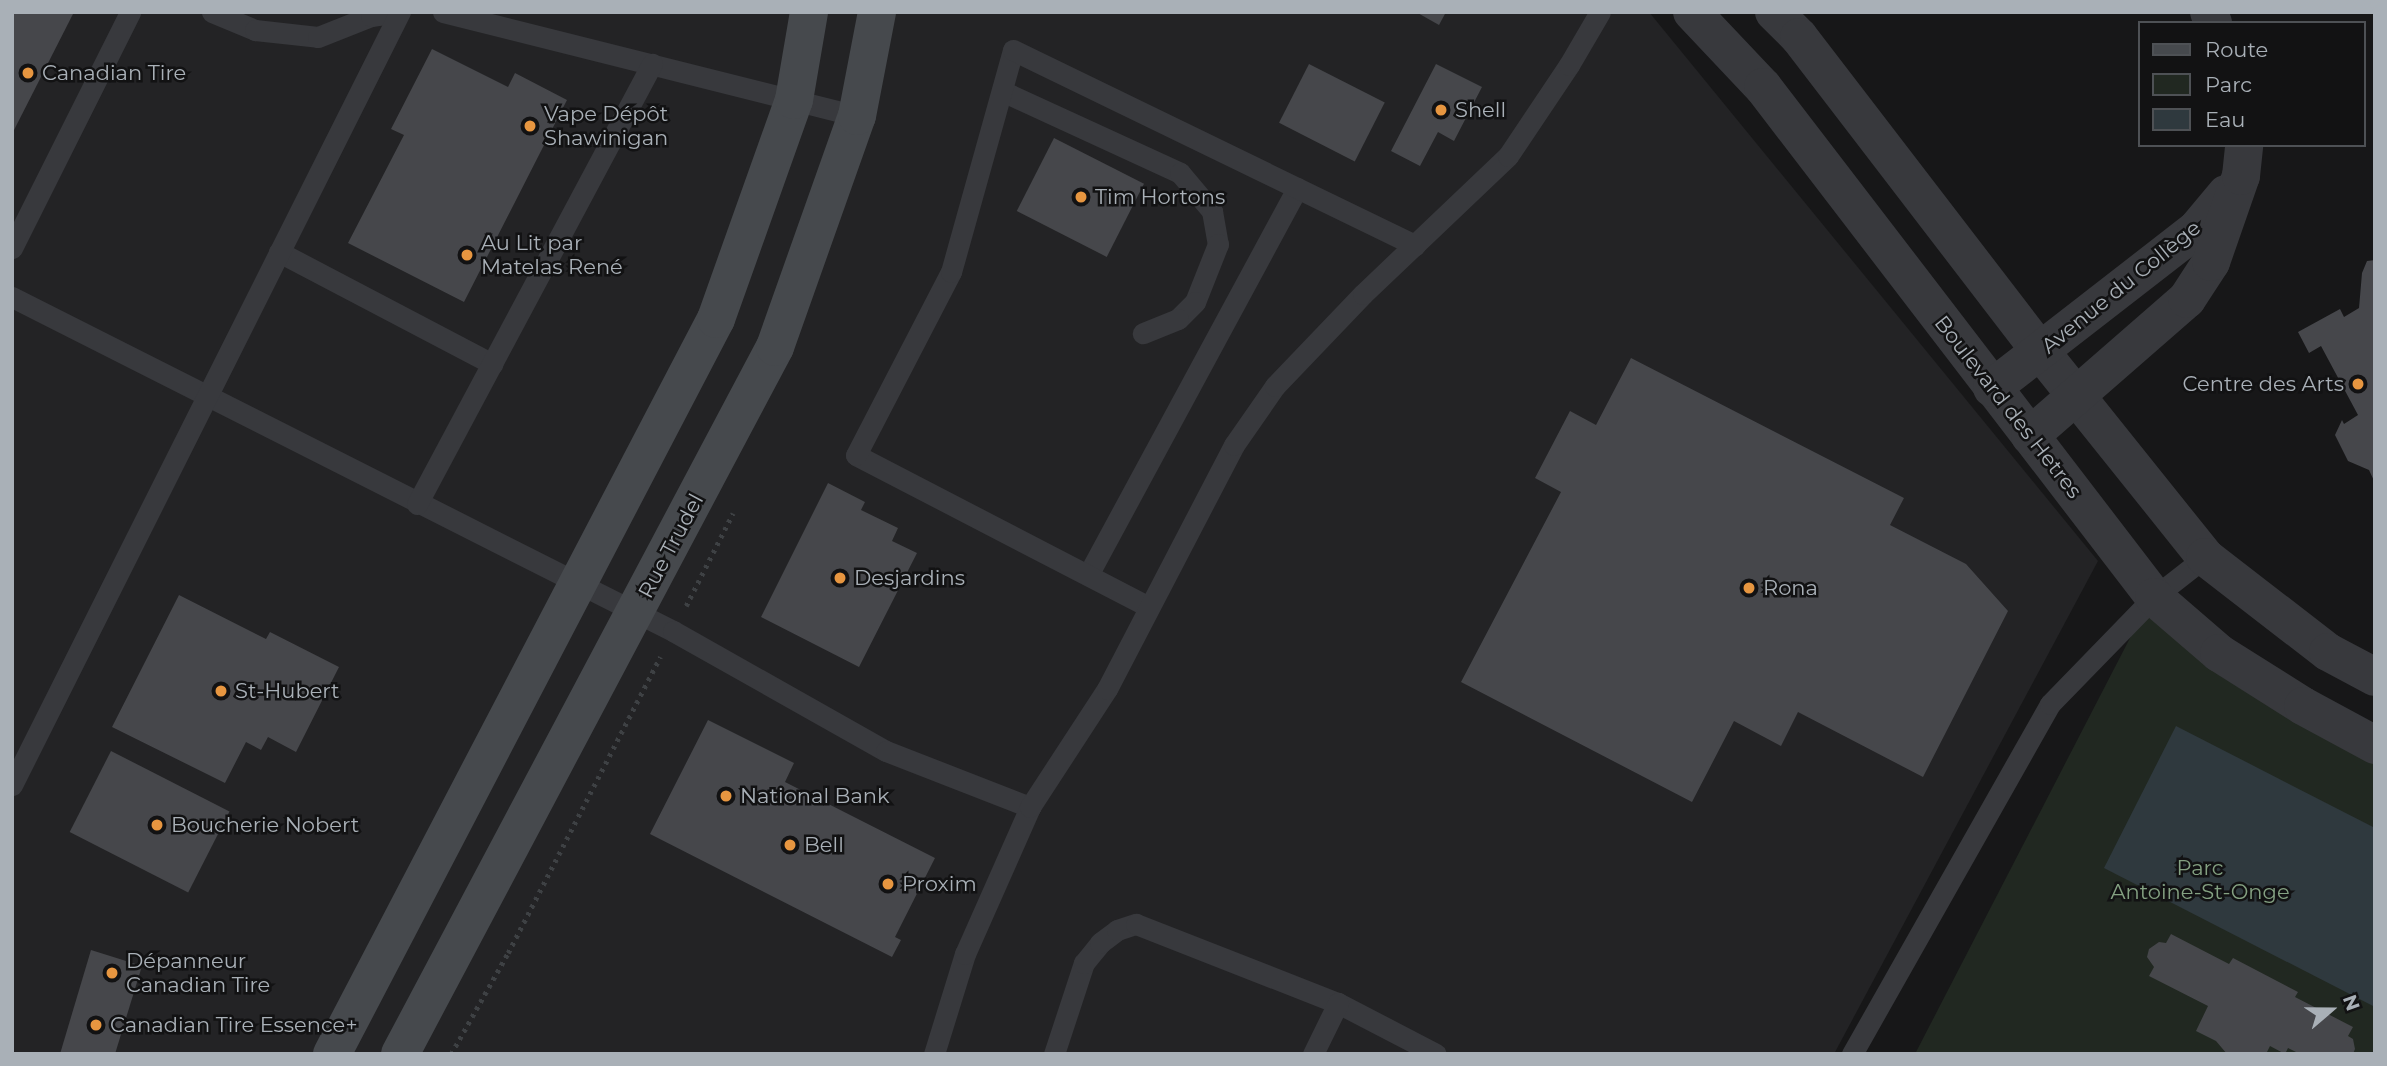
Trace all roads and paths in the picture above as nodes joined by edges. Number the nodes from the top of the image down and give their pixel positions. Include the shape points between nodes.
1 (130, 12) edge
2 (212, 12) edge
3 (400, 12) edge
4 (443, 12) edge
5 (809, 12) edge
6 (877, 12) edge
7 (1600, 12) edge
8 (1692, 12) edge
9 (1774, 12) edge
10 (652, 64) junction
11 (1002, 90) junction
12 (794, 100) junction
13 (857, 116) junction
14 (2243, 161) edge
15 (1297, 188) junction
16 (1415, 245) junction
17 (12, 248) edge
18 (279, 253) junction
19 (12, 298) edge
20 (1143, 333) dead end
21 (2041, 352) junction
22 (492, 364) junction
23 (1992, 388) junction
24 (2078, 394) junction
25 (207, 397) junction
26 (2030, 436) junction
27 (417, 504) junction
28 (2205, 557) junction
29 (1088, 575) junction
30 (577, 585) junction
31 (2154, 597) junction
32 (1149, 607) junction
33 (636, 612) junction
34 (652, 672) dead end
35 (2375, 677) edge
36 (2375, 745) edge
37 (12, 785) edge
38 (1030, 807) junction
39 (1338, 1003) junction
40 (941, 1052) edge
41 (331, 1054) edge
42 (400, 1054) edge
43 (451, 1054) edge
44 (1055, 1054) edge
45 (1313, 1054) edge
46 (1436, 1054) edge
47 (1852, 1054) edge

1 - 17 lane
2 - 3 lane via 255,30 318,37 371,16
3 - 18 lane
4 - 10 lane
5 - 12 main road
6 - 13 main road, Rue Trudel
7 - 16 lane via 1508,156
8 - 23 street, Boulevard des Hetres via 1763,87
9 - 21 street via 1799,37
10 - 12 lane
10 - 22 lane
11 - 15 lane via 1013,50
11 - 20 lane via 1180,173 1212,211 1218,244 1195,302 1178,319
11 - 29 lane via 951,272 856,455
12 - 13 lane
12 - 30 main road via 716,318
13 - 33 main road, Rue Trudel via 775,347
14 - 21 street, Avenue du Collège via 2196,230
14 - 24 street, Avenue du Collège via 2211,262 2188,299
15 - 16 lane
15 - 29 lane
16 - 32 lane via 1275,386 1234,445
18 - 22 lane
18 - 25 lane
19 - 25 lane
21 - 23 street, Avenue du Collège
21 - 24 street
22 - 27 lane
23 - 26 street, Boulevard des Hetres
24 - 26 street, Avenue du Collège
24 - 28 street
25 - 27 lane
25 - 37 lane
26 - 31 street, Boulevard des Hetres
27 - 30 lane
28 - 31 lane
28 - 35 street via 2328,652
29 - 32 lane
30 - 33 lane
30 - 41 main road
31 - 36 street, Boulevard des Hetres via 2219,653
31 - 47 lane via 2050,704
32 - 38 lane via 1107,689
33 - 38 lane via 886,751
33 - 42 main road, Rue Trudel
34 - 43 path
38 - 40 lane via 965,954
39 - 44 lane via 1136,924 1117,930 1084,963
39 - 45 lane
39 - 46 lane

